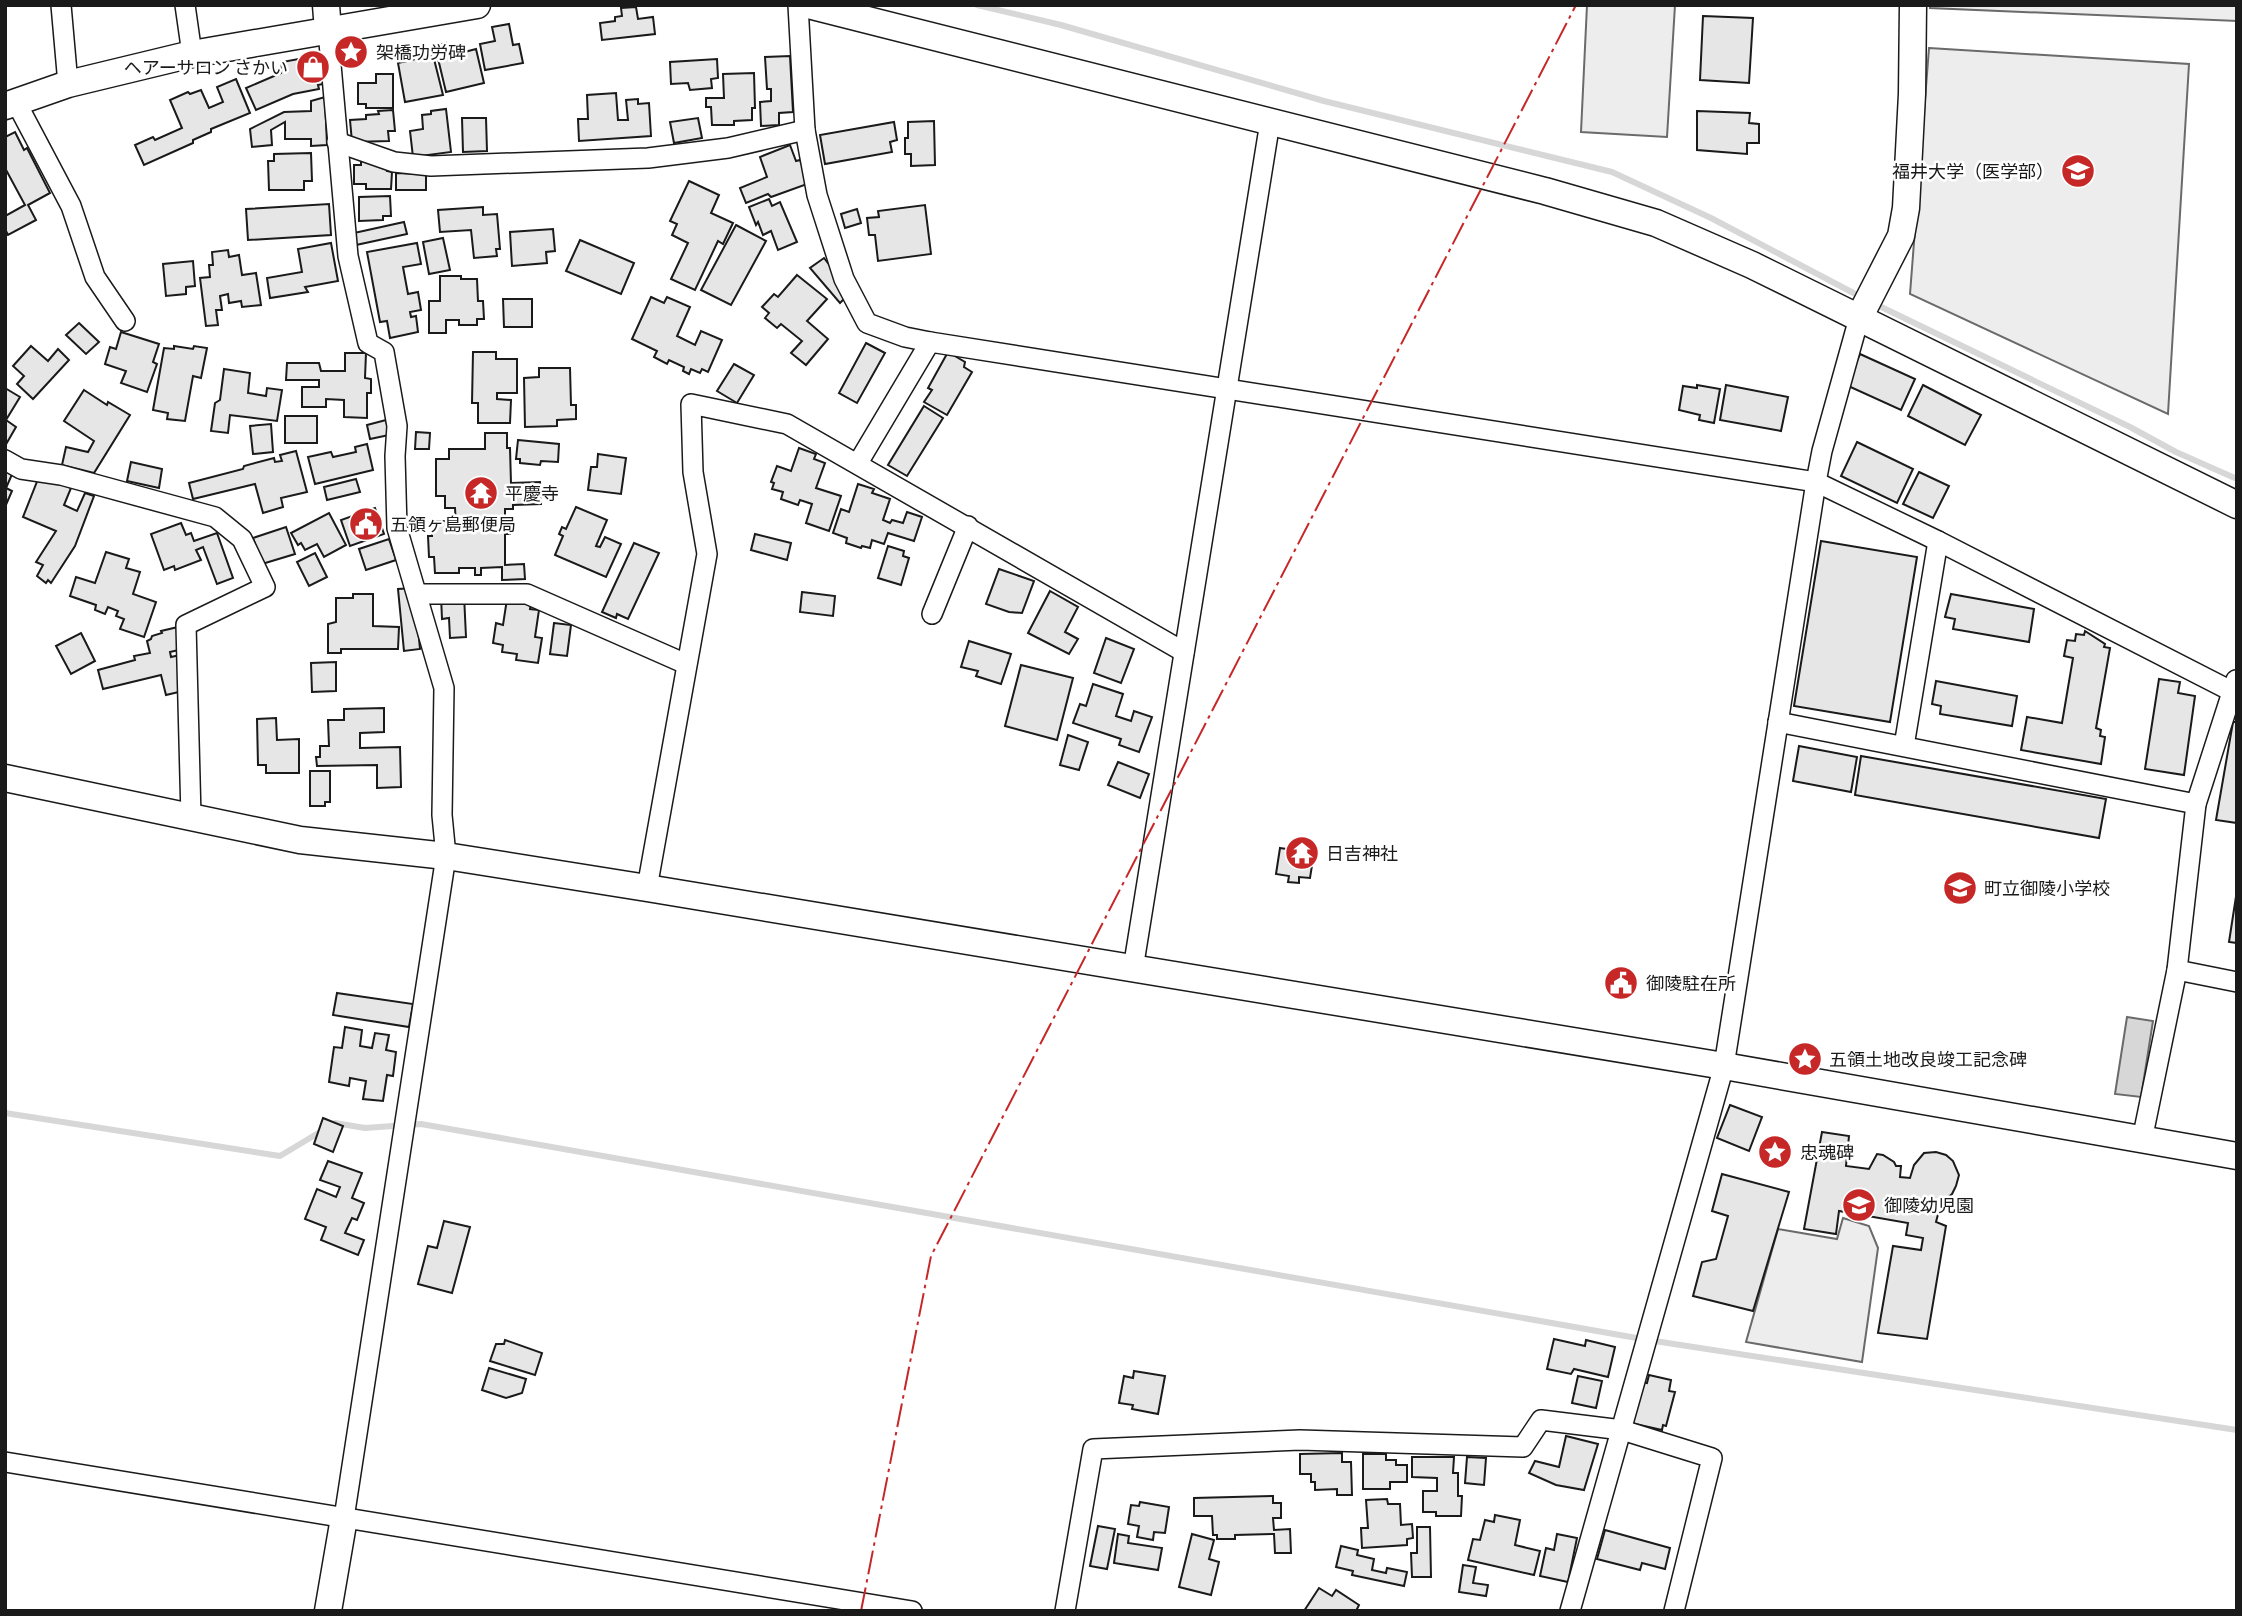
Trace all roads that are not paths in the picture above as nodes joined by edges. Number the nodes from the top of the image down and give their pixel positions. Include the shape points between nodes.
1 (61, 5) edge
2 (185, 5) edge
3 (477, 5) edge
4 (798, 5) edge
5 (807, 5) edge
6 (1913, 5) edge
7 (327, 18) edge
8 (192, 54) junction
9 (68, 84) junction
10 (10, 104) edge
11 (1270, 122) junction
12 (805, 130) junction
13 (337, 142) junction
14 (1859, 318) junction
15 (125, 321) dead end
16 (930, 342) junction
17 (1227, 390) junction
18 (5, 460) edge
19 (858, 463) junction
20 (1816, 482) junction
21 (2237, 505) edge
22 (968, 526) junction
23 (1938, 541) junction
24 (417, 594) junction
25 (932, 614) dead end
26 (1184, 652) junction
27 (686, 664) junction
28 (2235, 688) edge
29 (1777, 722) junction
30 (1904, 746) junction
31 (5, 778) edge
32 (2196, 804) junction
33 (191, 817) junction
34 (446, 856) junction
35 (647, 888) junction
36 (1132, 968) junction
37 (2177, 970) junction
38 (2237, 982) edge
39 (1724, 1066) junction
40 (2142, 1139) junction
41 (2237, 1156) edge
42 (1622, 1430) junction
43 (5, 1462) edge
44 (344, 1518) junction
45 (328, 1611) edge
46 (912, 1611) edge
47 (1065, 1611) edge
48 (1570, 1611) edge
49 (1674, 1611) edge

1 - 9 street
2 - 8 street
3 - 7 street
4 - 12 street
5 - 11 street
6 - 14 street via 1906,208 1901,236
7 - 8 street
7 - 13 street
8 - 9 street
9 - 10 street
10 - 15 street via 71,206 95,277
11 - 14 street via 1656,223
11 - 17 street
12 - 13 street via 728,148 648,158 431,166 394,162
12 - 16 street via 817,195 840,267 867,323
13 - 24 street via 348,256 368,343 384,352 392,388 397,425 397,528
14 - 20 street
14 - 21 street
16 - 17 street
16 - 19 street
17 - 20 street
17 - 26 street
18 - 33 street via 21,469 61,475 215,517 242,539 265,587 186,625
19 - 22 street
19 - 27 street via 787,424 691,404 693,472 707,554
20 - 23 street
20 - 29 street
22 - 25 street
22 - 26 street
23 - 28 street
23 - 30 street
24 - 27 street via 527,594
24 - 34 street via 444,688 442,816
26 - 36 street
27 - 35 street
28 - 32 street
29 - 30 street
29 - 39 street
30 - 32 street
31 - 33 street
32 - 37 street
33 - 34 street via 300,840
34 - 35 street
34 - 44 street
35 - 36 street
36 - 39 street
37 - 38 street
37 - 40 street
39 - 40 street
39 - 42 street
40 - 41 street
42 - 47 street via 1541,1420 1522,1447 1300,1440 1093,1448
42 - 48 street
42 - 49 street via 1712,1458
43 - 44 street
44 - 45 street
44 - 46 street

